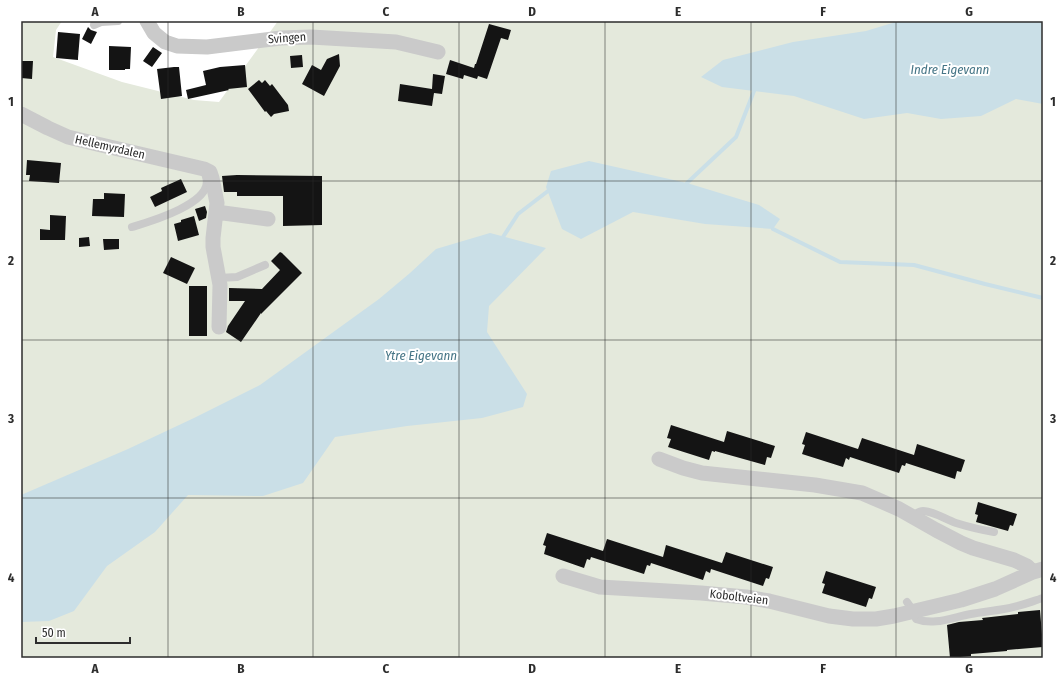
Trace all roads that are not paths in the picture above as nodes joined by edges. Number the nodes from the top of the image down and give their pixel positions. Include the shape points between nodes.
1 (118, 21) edge
2 (147, 21) edge
3 (94, 25) dead end
4 (438, 52) dead end
5 (21, 114) edge
6 (204, 169) junction
7 (216, 212) junction
8 (268, 219) dead end
9 (132, 227) dead end
10 (264, 265) dead end
11 (219, 278) junction
12 (219, 327) dead end
13 (659, 459) dead end
14 (912, 516) junction
15 (994, 532) dead end
16 (1038, 571) edge
17 (563, 576) dead end
18 (1043, 598) edge
19 (913, 615) junction

1 - 3 lane
2 - 4 street, Svingen via 154,33 164,42 178,46 207,47 311,37 396,42
5 - 6 street, Hellemyrdalen via 68,137
6 - 7 street via 210,172 212,178 217,203
6 - 9 lane via 206,187 189,205
7 - 8 street
7 - 11 street via 213,247
10 - 11 lane via 237,277
11 - 12 street
13 - 14 street, Koboltveien via 697,472 815,485 862,493
14 - 15 lane via 924,511 955,523
14 - 16 street, Koboltveien via 961,543 1014,560
16 - 19 street, Koboltveien via 995,589
17 - 19 street, Koboltveien via 600,587 746,597 853,619
18 - 19 lane, Koboltveien via 1020,606 934,622 922,621

